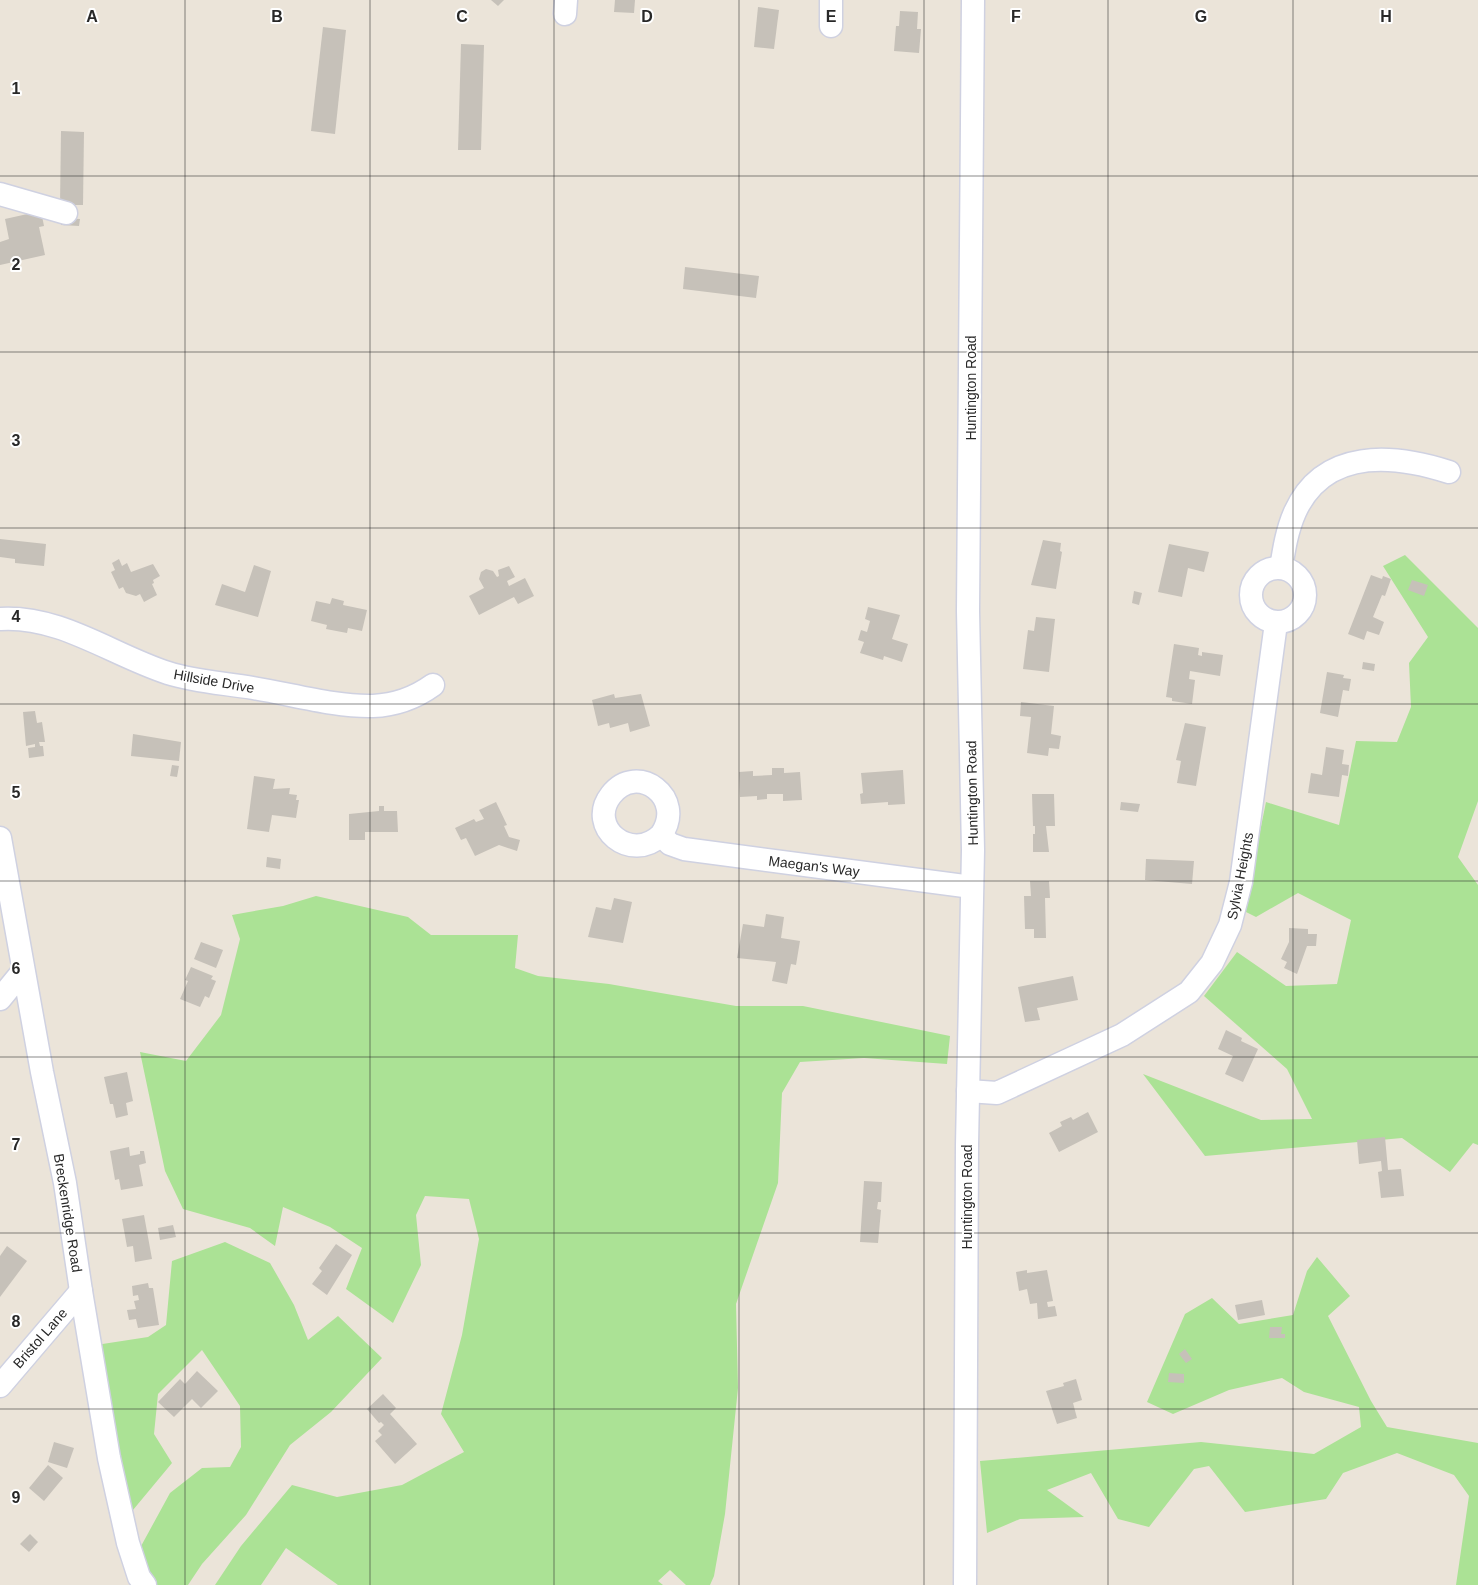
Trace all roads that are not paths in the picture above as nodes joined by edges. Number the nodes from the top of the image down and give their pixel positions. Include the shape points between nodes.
1 (831, 0) edge
2 (973, 0) edge
3 (831, 26) dead end
4 (0, 194) edge
5 (66, 213) dead end
6 (1449, 472) dead end
7 (1281, 568) junction
8 (0, 619) edge
9 (1276, 622) junction
10 (433, 685) dead end
11 (661, 835) dead end
12 (0, 838) edge
13 (972, 887) junction
14 (23, 972) junction
15 (0, 999) edge
16 (968, 1091) junction
17 (81, 1291) junction
18 (0, 1386) edge
19 (145, 1585) edge
20 (965, 1585) edge

1 - 3 street
2 - 13 street, Huntington Road via 968,611
4 - 5 street
6 - 7 street via 1412,461 1387,458 1358,461 1328,474 1305,496 1295,512
7 - 9 street via 1292,571 1300,579 1305,589 1305,600 1292,619
7 - 9 street via 1263,572 1250,592 1255,611 1262,618
8 - 10 street, Hillside Drive via 17,618 54,626 168,673 200,682 252,687 318,700 373,706 418,696
9 - 16 street, Sylvia Heights via 1242,882 1230,925 1212,963 1189,992 1122,1035 997,1093
11 - 13 street, Maegan's Way via 670,844 684,849
12 - 14 street, Breckenridge Road
13 - 16 street, Huntington Road
14 - 15 street
14 - 17 street, Breckenridge Road via 66,1183
16 - 20 street, Huntington Road
17 - 18 street, Bristol Lane
17 - 19 street, Breckenridge Road via 109,1458 126,1536 139,1577

